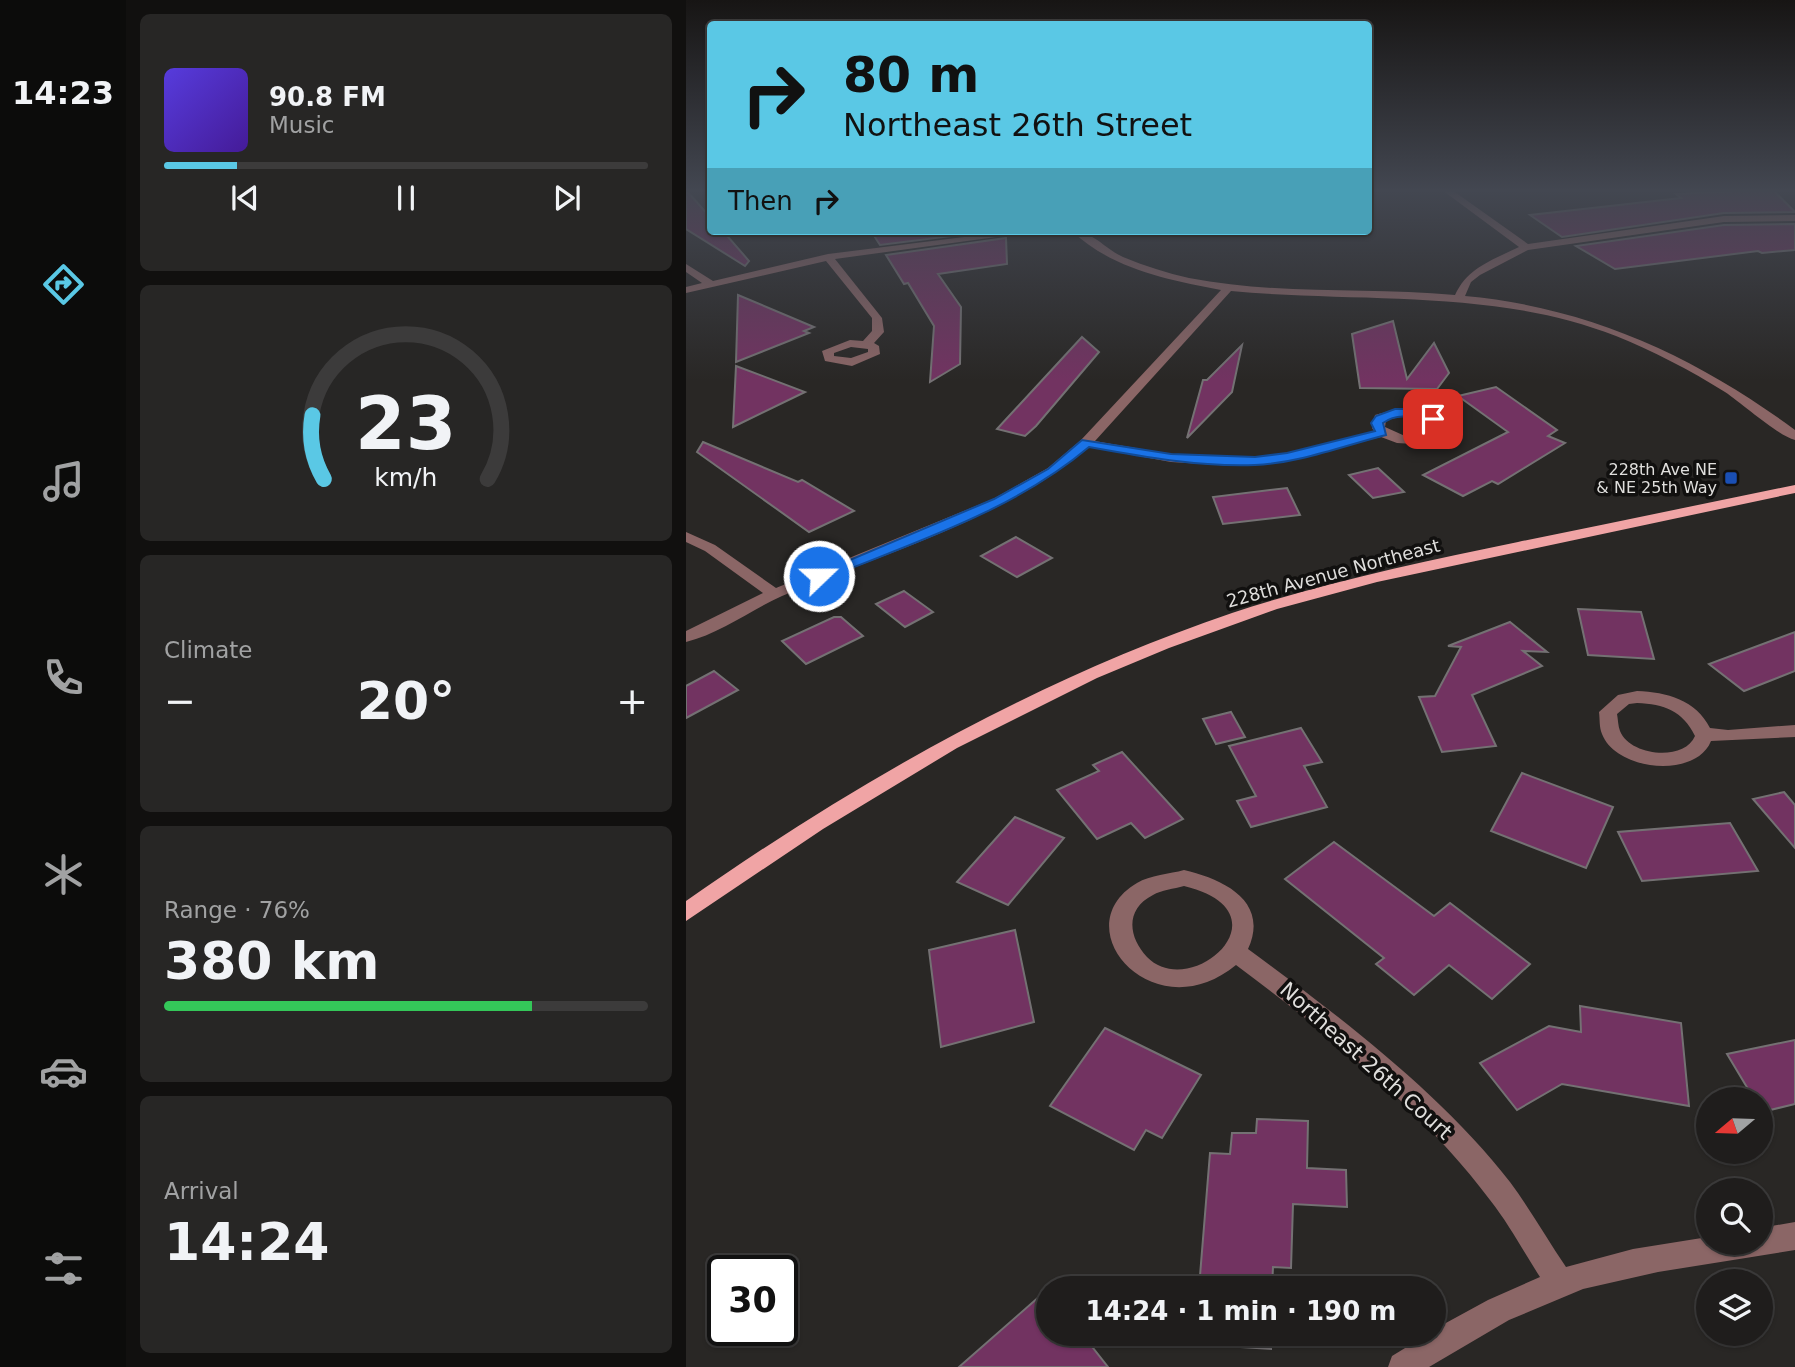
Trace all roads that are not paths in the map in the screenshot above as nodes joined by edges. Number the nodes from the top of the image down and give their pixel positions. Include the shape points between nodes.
1 (854, 254) edge
2 (1107, 254) edge
3 (1513, 254) edge
4 (828, 257) junction
5 (686, 267) edge
6 (709, 283) junction
7 (1229, 287) junction
8 (686, 290) edge
9 (1459, 298) junction
10 (867, 344) dead end
11 (1382, 433) dead end
12 (1795, 436) edge
13 (1086, 443) junction
14 (1795, 489) edge
15 (686, 536) edge
16 (774, 594) junction
17 (686, 637) edge
18 (1795, 732) edge
19 (1704, 734) junction
20 (686, 912) edge
21 (1234, 951) junction
22 (1795, 1236) edge
23 (1773, 1240) edge
24 (1696, 1253) edge
25 (1560, 1283) junction
26 (1404, 1367) edge

1 - 4 street
2 - 7 street via 1188,281
3 - 9 street via 1467,280
4 - 6 street
4 - 10 street via 877,318 878,332
5 - 6 street
6 - 8 street
7 - 9 street
7 - 13 street
9 - 12 street via 1532,308 1639,340 1713,381
11 - 13 street via 1255,461 1171,458
13 - 16 street via 1053,471 998,502
14 - 20 main road, 228th Avenue Northeast via 1337,588 1237,617 1144,652 906,766
15 - 16 street
16 - 17 street
18 - 19 street
19 - 19 street via 1693,714 1667,700 1637,697 1608,712 1610,731 1617,741 1658,760 1674,760 1698,751
21 - 21 street via 1243,926 1240,911 1219,888 1203,881 1184,878 1156,884 1132,898 1122,912 1120,943 1128,958 1160,976 1201,975 1218,967
21 - 25 street, Northeast 26th Court via 1321,1015 1438,1121 1500,1191
22 - 23 street
24 - 25 street
25 - 26 street via 1453,1332

